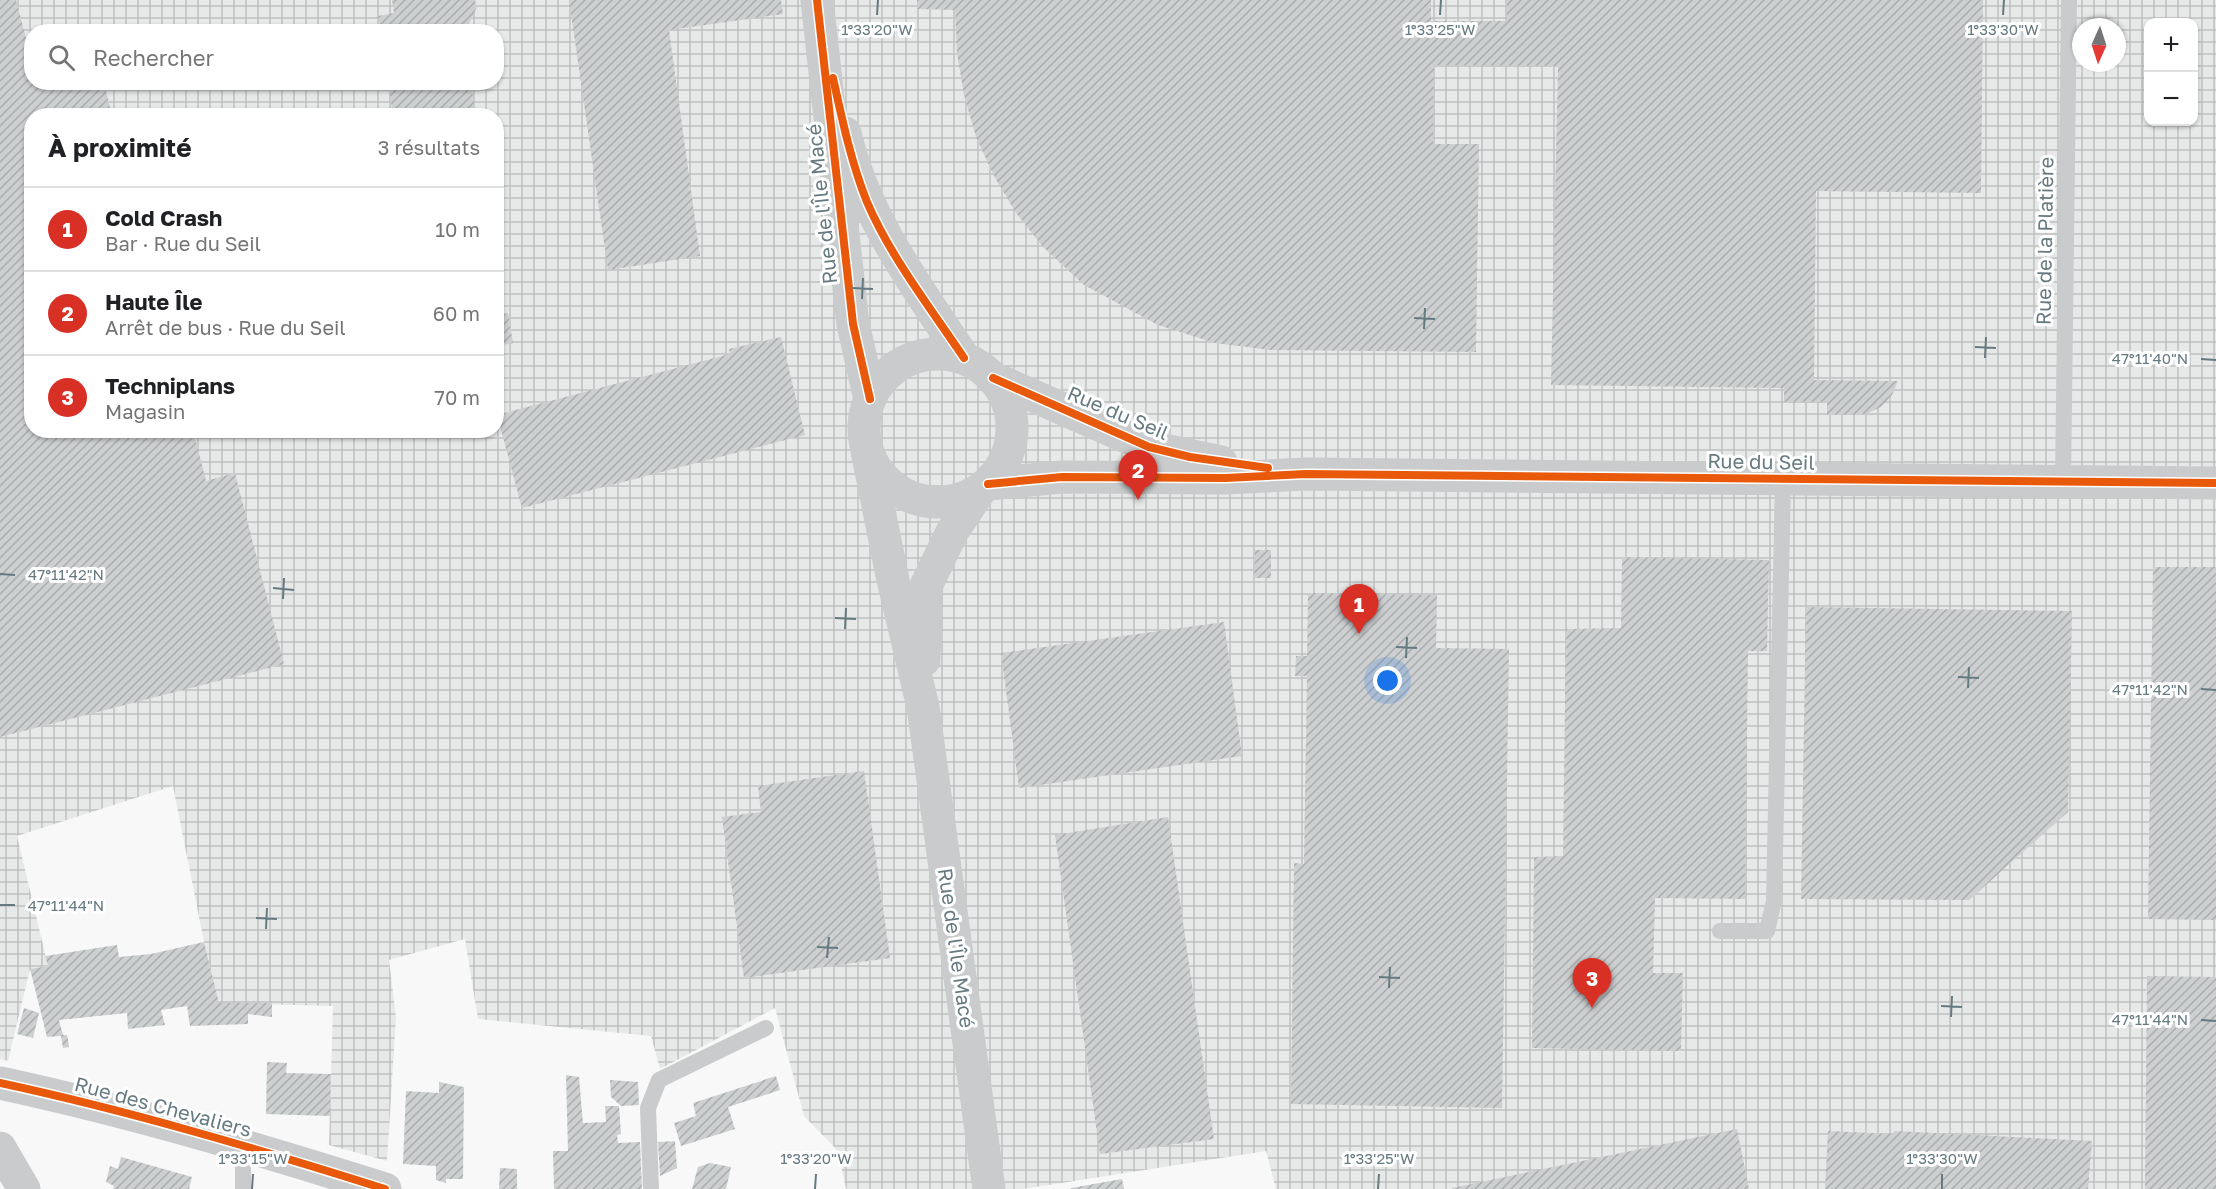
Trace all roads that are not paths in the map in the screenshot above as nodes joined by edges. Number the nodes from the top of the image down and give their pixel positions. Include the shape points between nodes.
1 (2069, 0) edge
2 (817, 2) edge
3 (964, 358) junction
4 (993, 378) junction
5 (870, 399) junction
6 (867, 451) junction
7 (1306, 474) junction
8 (1783, 479) junction
9 (2063, 482) junction
10 (2216, 483) edge
11 (985, 486) junction
12 (924, 707) junction
13 (1720, 931) dead end
14 (766, 1028) dead end
15 (0, 1083) edge
16 (243, 1145) junction
17 (0, 1148) edge
18 (24, 1189) edge
19 (243, 1189) edge
20 (385, 1189) edge
21 (651, 1189) edge
22 (989, 1189) edge

1 - 9 lane, Rue de la Platière
2 - 3 street, Rue de l'Île Macé via 848,143 867,202
2 - 5 street, Rue de l'Île Macé via 853,324
3 - 4 street
3 - 5 street via 940,354 909,360 885,376
4 - 7 street, Rue du Seil via 1149,447
4 - 11 street via 1008,403 1012,433 1003,465
5 - 6 street via 864,423
6 - 11 street via 884,478 910,497 944,502 966,497
6 - 12 street, Rue de l'Île Macé
7 - 8 street, Rue du Seil
7 - 11 street, Rue du Seil via 1225,478 1062,477
8 - 9 street, Rue du Seil
8 - 13 lane via 1774,901 1767,931
9 - 10 street, Rue du Seil
11 - 12 street, Rue de l'Île Macé via 952,532 926,586
12 - 22 street, Rue de l'Île Macé
14 - 21 lane via 660,1080 648,1108
15 - 16 street, Rue des Chevaliers
16 - 19 lane
16 - 20 street, Rue des Chevaliers
17 - 18 street

